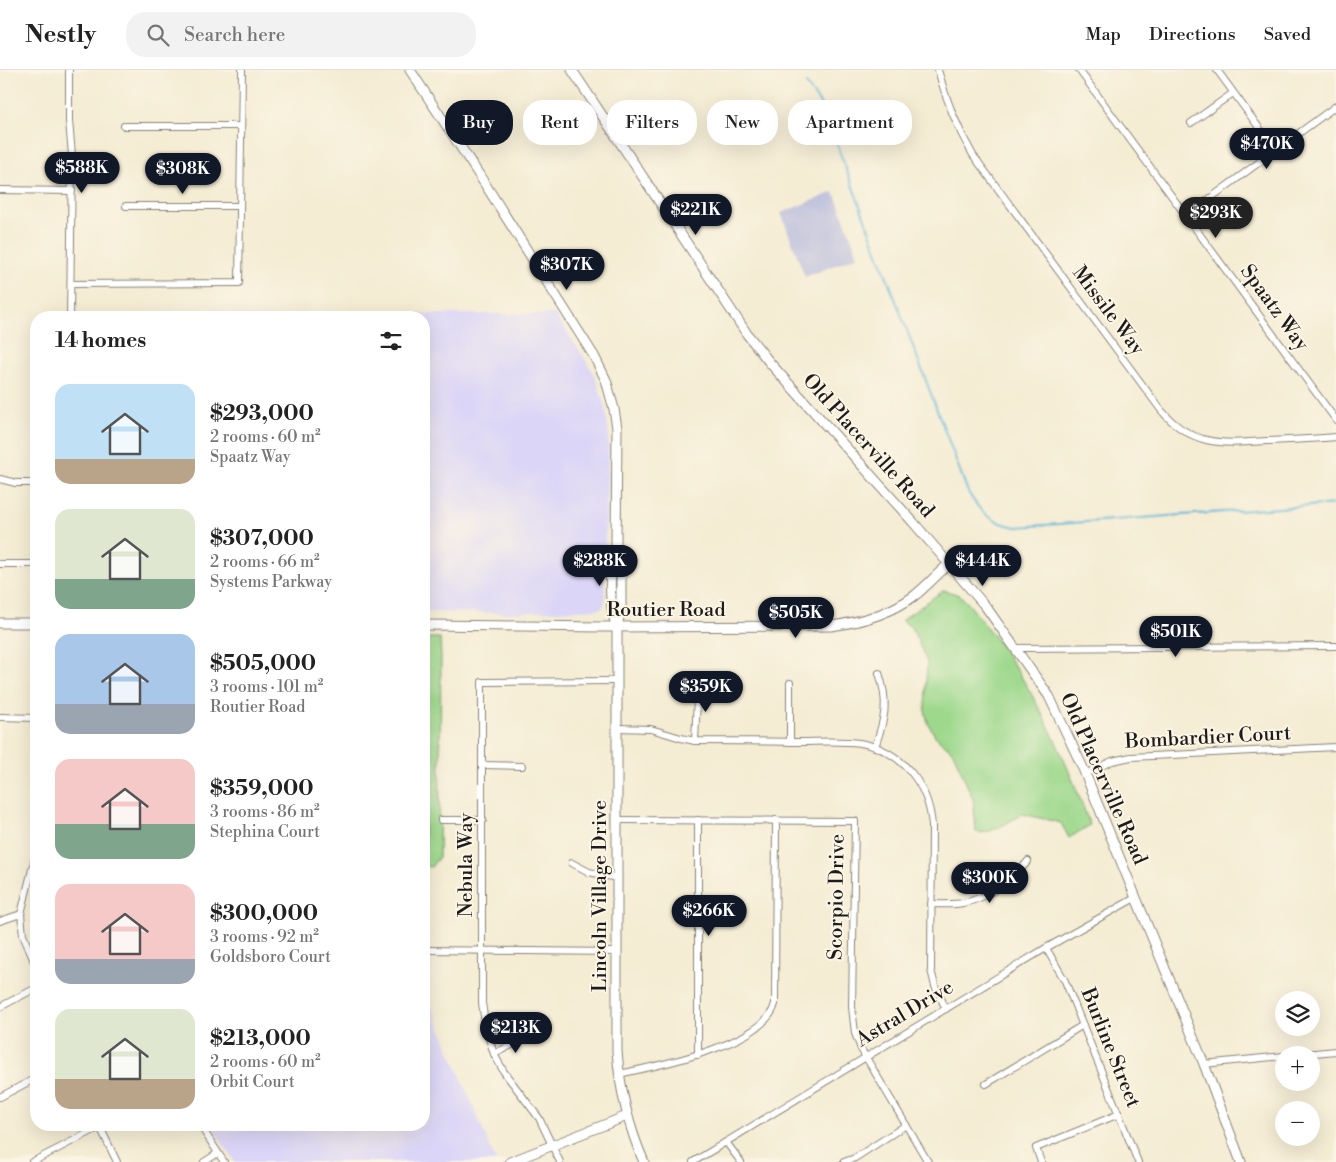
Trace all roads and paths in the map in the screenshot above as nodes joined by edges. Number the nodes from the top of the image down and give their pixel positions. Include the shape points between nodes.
1 (69, 70) edge
2 (242, 70) edge
3 (410, 70) edge
4 (572, 70) edge
5 (938, 70) edge
6 (1079, 70) edge
7 (1216, 70) edge
8 (1233, 92) junction
9 (1336, 106) edge
10 (1191, 123) dead end
11 (124, 126) dead end
12 (241, 126) junction
13 (1276, 151) junction
14 (0, 190) edge
15 (72, 191) junction
16 (126, 206) dead end
17 (240, 206) junction
18 (1186, 216) junction
19 (71, 284) junction
20 (70, 311) edge
21 (1336, 420) edge
22 (1336, 437) edge
23 (0, 479) edge
24 (30, 483) edge
25 (0, 564) edge
26 (30, 564) edge
27 (949, 564) junction
28 (0, 623) edge
29 (30, 623) edge
30 (430, 625) edge
31 (617, 627) junction
32 (1336, 646) edge
33 (1016, 648) junction
34 (879, 673) dead end
35 (617, 681) junction
36 (703, 682) dead end
37 (790, 683) dead end
38 (0, 717) edge
39 (30, 718) edge
40 (618, 728) junction
41 (696, 741) junction
42 (790, 742) junction
43 (875, 747) junction
44 (1336, 747) edge
45 (483, 765) junction
46 (522, 766) dead end
47 (1085, 774) junction
48 (441, 820) dead end
49 (483, 820) junction
50 (617, 820) junction
51 (698, 820) junction
52 (776, 820) junction
53 (1028, 860) dead end
54 (572, 864) dead end
55 (617, 878) junction
56 (30, 879) edge
57 (1135, 898) junction
58 (932, 904) junction
59 (22, 914) junction
60 (0, 921) edge
61 (1046, 948) junction
62 (430, 950) edge
63 (482, 951) junction
64 (617, 952) junction
65 (30, 953) edge
66 (30, 991) edge
67 (0, 1007) edge
68 (946, 1009) junction
69 (1083, 1025) junction
70 (529, 1036) dead end
71 (1336, 1051) edge
72 (1320, 1053) edge
73 (494, 1054) junction
74 (698, 1055) junction
75 (1275, 1057) edge
76 (865, 1058) junction
77 (1204, 1064) junction
78 (619, 1074) junction
79 (30, 1081) edge
80 (986, 1084) dead end
81 (0, 1097) edge
82 (1119, 1114) junction
83 (627, 1116) junction
84 (906, 1126) junction
85 (92, 1131) edge
86 (102, 1131) edge
87 (204, 1131) edge
88 (726, 1142) junction
89 (553, 1145) junction
90 (218, 1153) junction
91 (32, 1162) edge
92 (117, 1162) edge
93 (204, 1162) edge
94 (224, 1162) edge
95 (510, 1162) edge
96 (560, 1162) edge
97 (644, 1162) edge
98 (693, 1162) edge
99 (742, 1162) edge
100 (844, 1162) edge
101 (928, 1162) edge
102 (1042, 1162) edge
103 (1138, 1162) edge
104 (1241, 1162) edge

1 - 15 street
2 - 12 street
3 - 31 street, Lincoln Village Drive via 573,322 606,380 617,428 616,547 612,559 612,610
4 - 27 street, Old Placerville Road via 747,334
5 - 22 street, Missile Way via 956,124 973,155 1174,425 1194,437 1217,443
6 - 18 street, Spaatz Way
7 - 8 street
8 - 10 street
8 - 13 street
9 - 13 street
11 - 12 street
12 - 17 street
13 - 18 street
14 - 15 street
15 - 19 street
16 - 17 street
17 - 19 street via 239,283
18 - 21 street, Spaatz Way
19 - 20 street
23 - 24 street
25 - 26 street
27 - 31 street, Routier Road via 900,606 851,623 810,628
27 - 33 street, Old Placerville Road
28 - 29 street
30 - 31 street, Routier Road
31 - 35 street, Lincoln Village Drive
32 - 33 street
33 - 47 street, Old Placerville Road via 1049,696
34 - 43 street via 886,706
35 - 40 street, Lincoln Village Drive
35 - 45 street, Nebula Way via 482,682
36 - 41 street via 697,698
37 - 42 street
38 - 39 street
40 - 41 street via 651,729
40 - 50 street, Lincoln Village Drive
41 - 42 street
42 - 43 street via 855,743
43 - 58 street via 906,766 927,797 932,826
44 - 47 street, Bombardier Court via 1131,757 1112,761
45 - 46 street
45 - 49 street, Nebula Way
47 - 57 street, Old Placerville Road
48 - 49 street
49 - 63 street, Nebula Way
50 - 51 street, Scorpio Drive
50 - 55 street, Lincoln Village Drive
51 - 52 street, Scorpio Drive
51 - 74 street
52 - 74 street via 773,1011 764,1022 744,1035
52 - 76 street, Scorpio Drive via 855,820 852,1015
53 - 58 street via 1009,880 978,898 958,904
54 - 55 street via 589,872
55 - 64 street, Lincoln Village Drive
56 - 59 street
57 - 61 street, Astral Drive
57 - 77 street, Old Placerville Road
58 - 68 street via 931,970
59 - 60 street
59 - 65 street via 24,940
61 - 68 street, Astral Drive
61 - 69 street, Burline Street via 1062,974
62 - 63 street
63 - 64 street
63 - 73 street, Nebula Way via 482,1012
64 - 78 street, Lincoln Village Drive
66 - 67 street
68 - 76 street, Astral Drive
69 - 80 street
69 - 82 street, Burline Street
70 - 73 street
71 - 72 street
73 - 89 street, Nebula Way via 535,1112
74 - 78 street
75 - 77 street
76 - 84 street, Scorpio Drive
76 - 88 street, Astral Drive
77 - 104 street, Old Placerville Road
78 - 83 street, Lincoln Village Drive
79 - 81 street
82 - 102 street via 1036,1148
82 - 103 street, Burline Street
83 - 89 street
83 - 97 street, Lincoln Village Drive
84 - 100 street
84 - 101 street, Scorpio Drive
85 - 91 street
86 - 92 street
87 - 90 street
88 - 98 street, Astral Drive
88 - 99 street
89 - 95 street
89 - 96 street, Nebula Way
90 - 93 street
90 - 94 street

